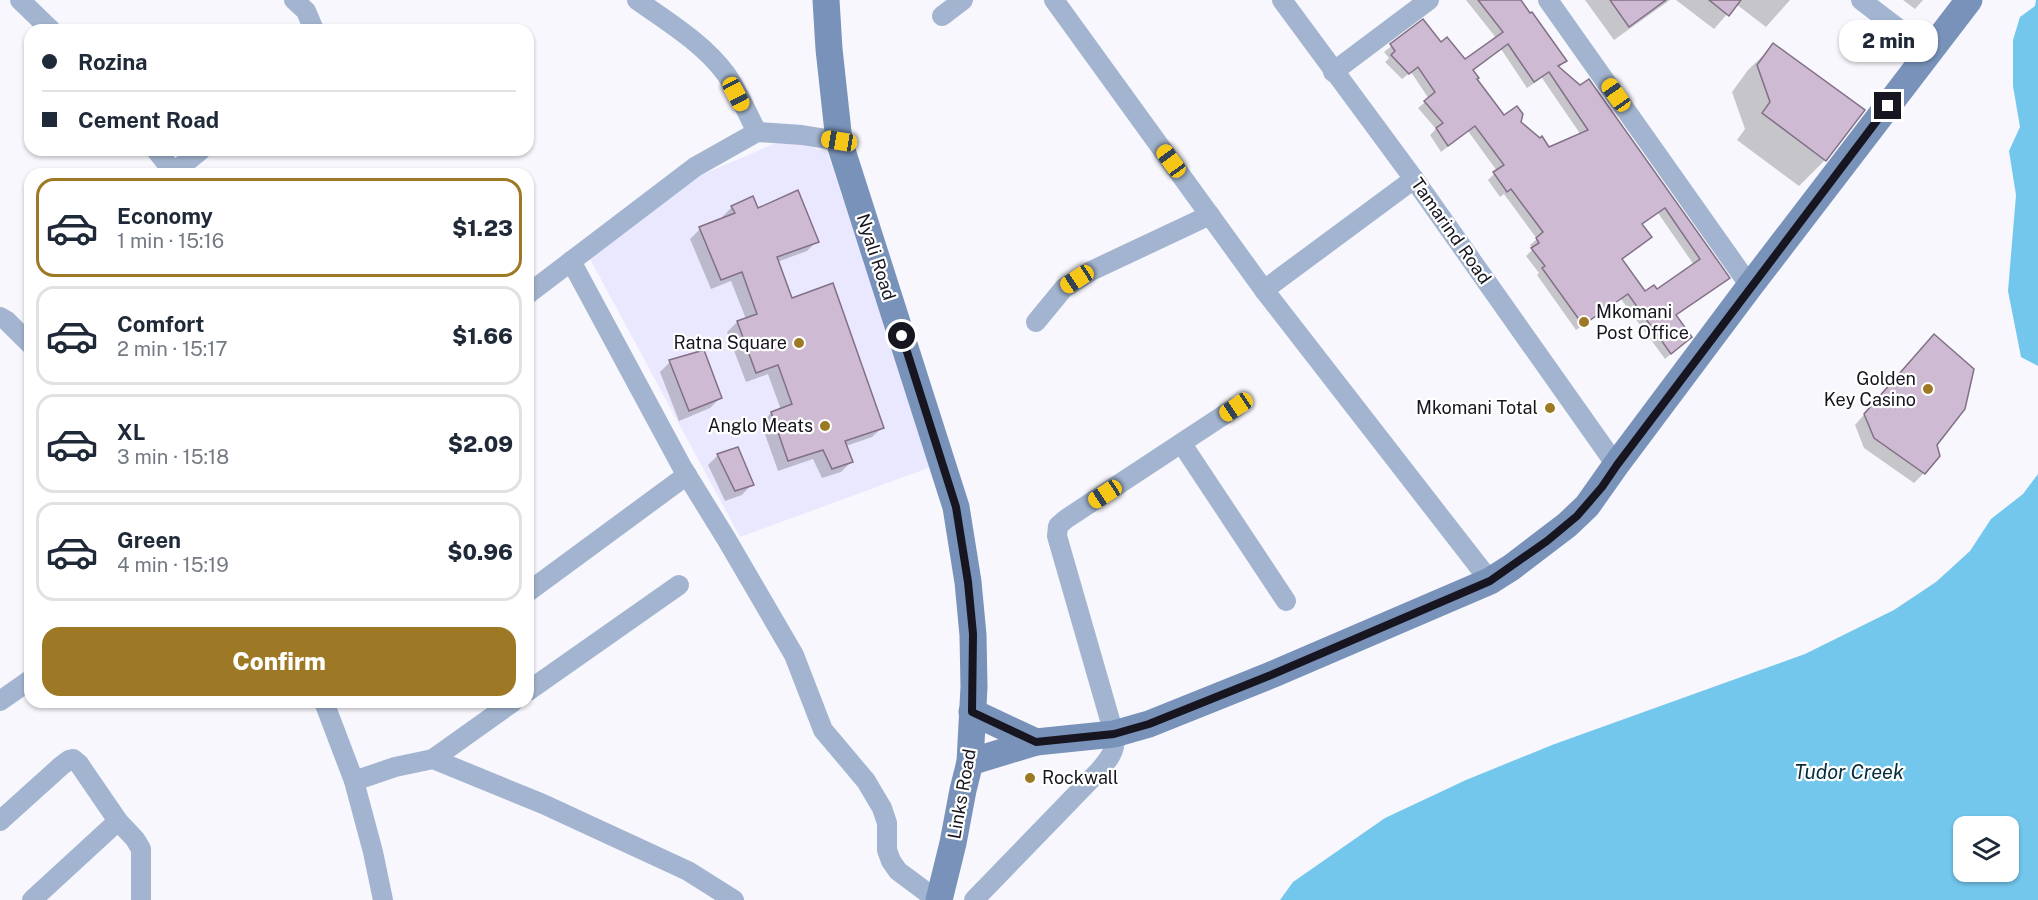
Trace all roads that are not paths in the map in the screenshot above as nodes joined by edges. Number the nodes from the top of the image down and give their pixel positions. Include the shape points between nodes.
1 (20, 0) edge
2 (294, 0) edge
3 (637, 0) edge
4 (826, 0) edge
5 (963, 0) edge
6 (1054, 0) edge
7 (1282, 0) edge
8 (1429, 0) edge
9 (1548, 0) edge
10 (1861, 0) edge
11 (1970, 0) edge
12 (942, 15) dead end
13 (45, 24) edge
14 (311, 24) edge
15 (1929, 52) junction
16 (1333, 72) junction
17 (757, 132) junction
18 (839, 141) junction
19 (161, 156) edge
20 (194, 156) edge
21 (171, 168) edge
22 (181, 168) edge
23 (1414, 179) junction
24 (1210, 215) junction
25 (571, 261) junction
26 (1750, 286) junction
27 (534, 289) edge
28 (1264, 290) junction
29 (0, 317) edge
30 (1036, 322) dead end
31 (24, 338) edge
32 (1236, 407) dead end
33 (1182, 444) junction
34 (1617, 465) junction
35 (687, 475) junction
36 (1490, 581) junction
37 (679, 585) dead end
38 (534, 588) edge
39 (1286, 601) dead end
40 (24, 684) edge
41 (534, 687) edge
42 (973, 700) junction
43 (0, 701) edge
44 (326, 708) edge
45 (505, 708) edge
46 (1114, 734) junction
47 (1036, 742) junction
48 (433, 759) junction
49 (970, 762) junction
50 (354, 781) junction
51 (0, 821) edge
52 (118, 821) junction
53 (32, 900) edge
54 (141, 900) edge
55 (383, 900) edge
56 (734, 900) edge
57 (938, 900) edge
58 (974, 900) edge

1 - 13 street
2 - 14 street via 306,11
3 - 17 street via 706,51 726,75
4 - 18 main road, Nyali Road
5 - 12 street
6 - 24 street
7 - 16 street, Tamarind Road
8 - 16 street
9 - 26 street
10 - 15 street
11 - 15 main road
15 - 26 main road
16 - 23 street, Tamarind Road
17 - 18 street
17 - 25 street via 695,167
18 - 42 main road, Nyali Road via 956,507 973,634
19 - 21 street
20 - 22 street
23 - 28 street
23 - 34 street, Tamarind Road
24 - 28 street
24 - 30 street via 1091,270 1064,288
25 - 27 street
25 - 35 street
26 - 34 main road
28 - 36 street
29 - 31 street
32 - 33 street
33 - 39 street
33 - 46 street via 1066,519 1057,531
34 - 36 main road via 1580,513
35 - 38 street
35 - 57 street via 794,655 823,730 866,781 882,808 891,861 898,871
36 - 46 main road via 1261,679
37 - 41 street
40 - 43 street
42 - 47 main road
42 - 49 main road, Links Road
44 - 50 street
45 - 48 street
46 - 47 main road
46 - 58 street via 1111,756 1099,771
47 - 49 main road
48 - 50 street
48 - 56 street via 543,804 688,871
49 - 57 main road, Links Road
50 - 55 street
51 - 52 street via 73,759
52 - 53 street
52 - 54 street via 141,849

